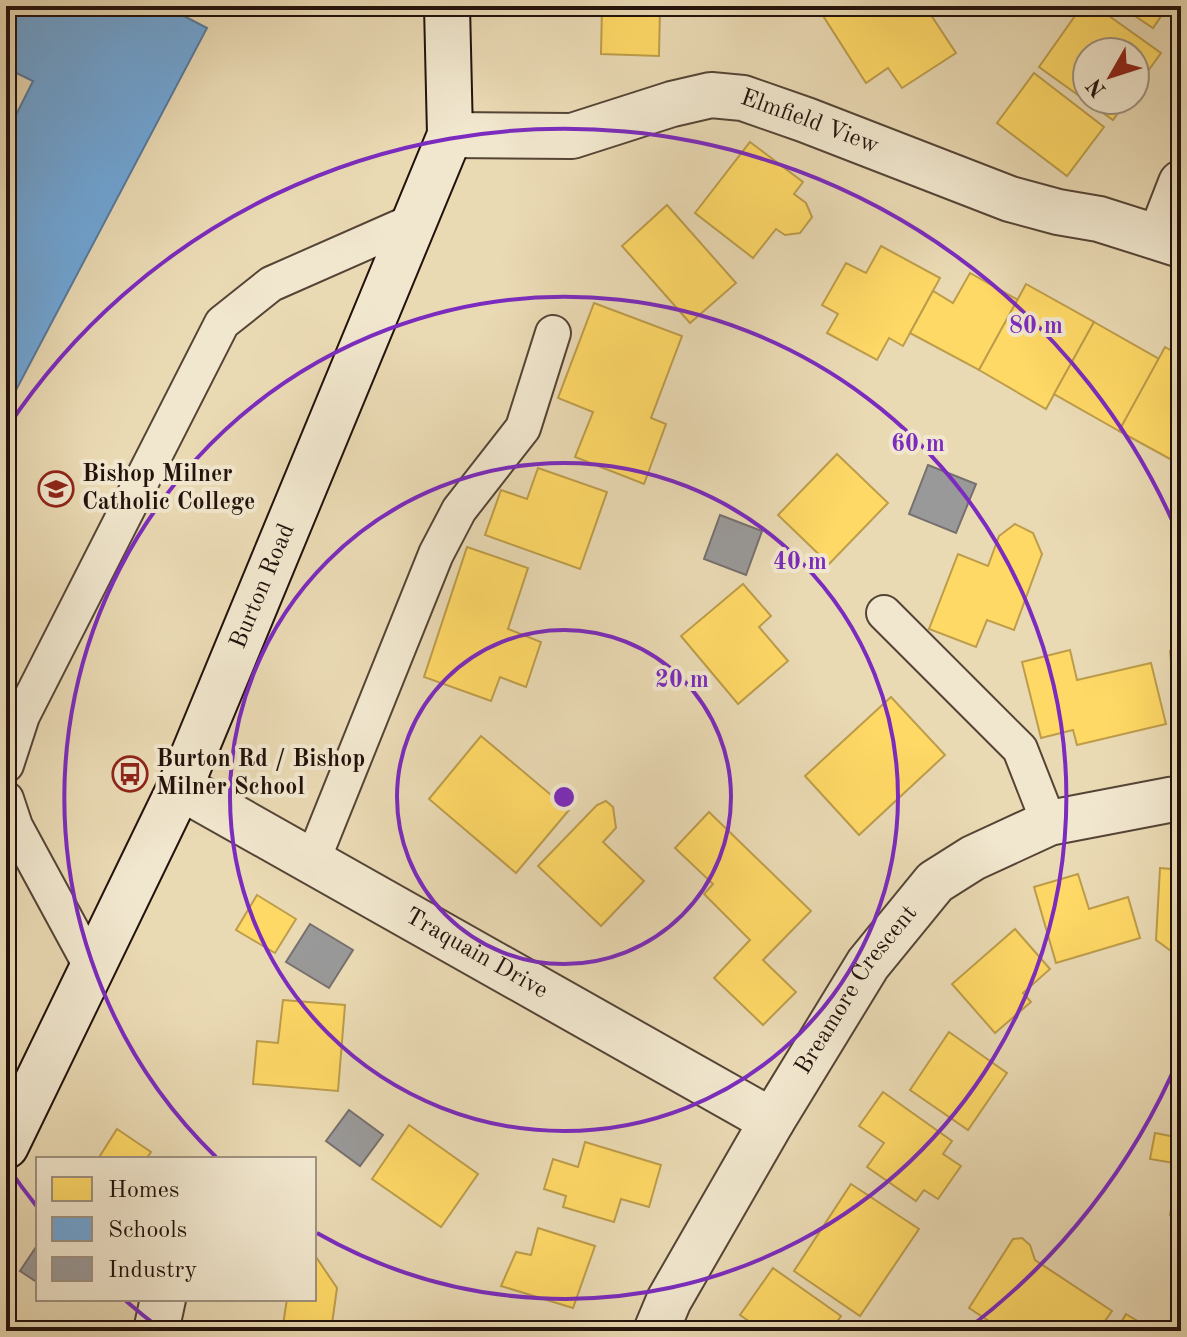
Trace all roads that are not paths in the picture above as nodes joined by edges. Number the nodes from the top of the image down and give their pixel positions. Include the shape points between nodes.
1 (447, 6) edge
2 (450, 135) junction
3 (1181, 183) edge
4 (414, 221) junction
5 (1171, 241) edge
6 (553, 333) dead end
7 (884, 613) dead end
8 (6, 765) edge
9 (180, 787) junction
10 (6, 799) edge
11 (1181, 799) edge
12 (1049, 823) junction
13 (312, 862) junction
14 (92, 968) junction
15 (772, 1121) junction
16 (6, 1146) edge
17 (163, 1301) edge
18 (156, 1331) edge
19 (656, 1331) edge

1 - 2 street, Burton Road
2 - 4 street, Burton Road
2 - 5 street, Elmfield View via 572,136 711,95 743,98 1010,199
3 - 5 street, Elmfield View
4 - 8 lane via 271,284 222,323 22,716
4 - 9 street, Burton Road
6 - 13 lane via 523,428 459,510 436,554
7 - 12 lane via 1020,749
9 - 13 street, Traquain Drive
9 - 14 street, Burton Road
10 - 14 lane via 15,826
11 - 12 street, Breamore Crescent
12 - 15 street, Breamore Crescent via 935,882 868,964
13 - 15 street, Traquain Drive
14 - 16 street, Burton Road
15 - 19 street, Breamore Crescent
17 - 18 street

